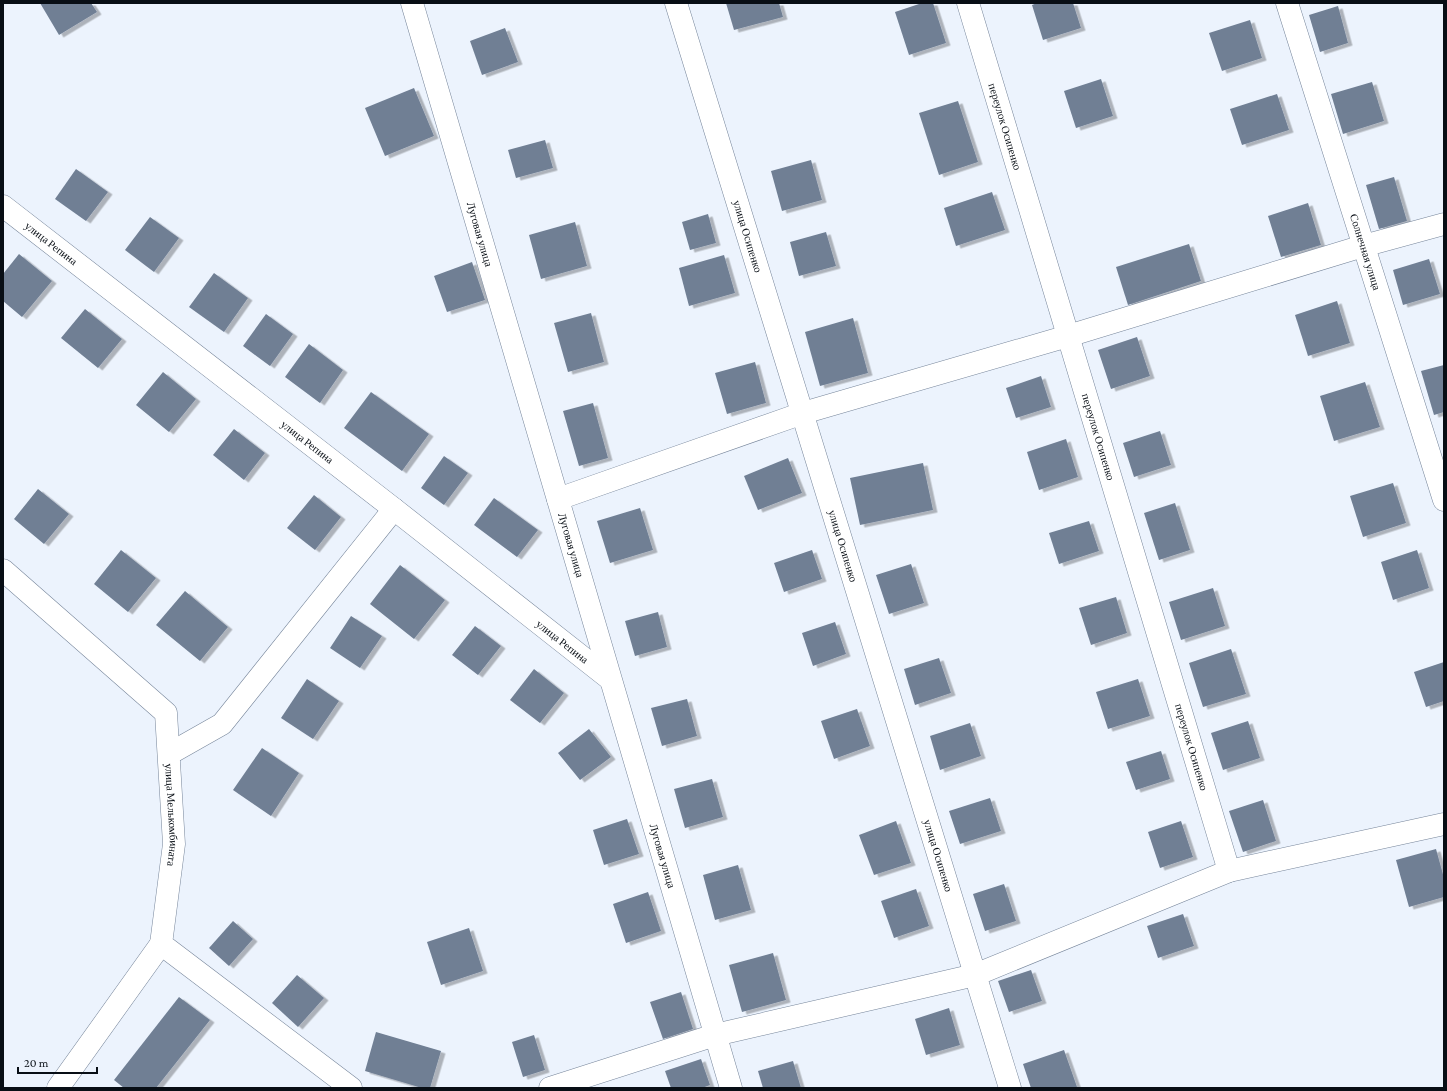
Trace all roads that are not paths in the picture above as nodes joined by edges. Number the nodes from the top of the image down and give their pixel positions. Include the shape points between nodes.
1 (412, 3) edge
2 (676, 3) edge
3 (968, 3) edge
4 (1287, 3) edge
5 (3, 206) edge
6 (1444, 224) edge
7 (1363, 246) junction
8 (1068, 336) junction
9 (802, 413) junction
10 (558, 499) junction
11 (1444, 500) edge
12 (394, 509) junction
13 (3, 570) edge
14 (610, 679) junction
15 (169, 754) junction
16 (1444, 824) edge
17 (1229, 871) junction
18 (161, 944) junction
19 (975, 975) junction
20 (715, 1035) junction
21 (58, 1088) edge
22 (351, 1088) edge
23 (550, 1088) edge
24 (731, 1088) edge
25 (1010, 1088) edge

1 - 10 street, Луговая улица
2 - 9 street, улица Осипенко
3 - 8 street, переулок Осипенко
4 - 7 street, Солнечная улица
5 - 12 street, улица Репина
6 - 7 street
7 - 8 street
7 - 11 street, Солнечная улица
8 - 9 street
8 - 17 street, переулок Осипенко
9 - 10 street
9 - 19 street, улица Осипенко
10 - 14 street, Луговая улица
12 - 14 street, улица Репина
12 - 15 street via 222,724
13 - 15 street, улица Мелькомбината via 166,713
14 - 20 street, Луговая улица
15 - 18 street, улица Мелькомбината via 174,844
16 - 17 street
17 - 19 street
18 - 21 street
18 - 22 street
19 - 20 street
19 - 25 street, улица Осипенко
20 - 23 street
20 - 24 street, Луговая улица

